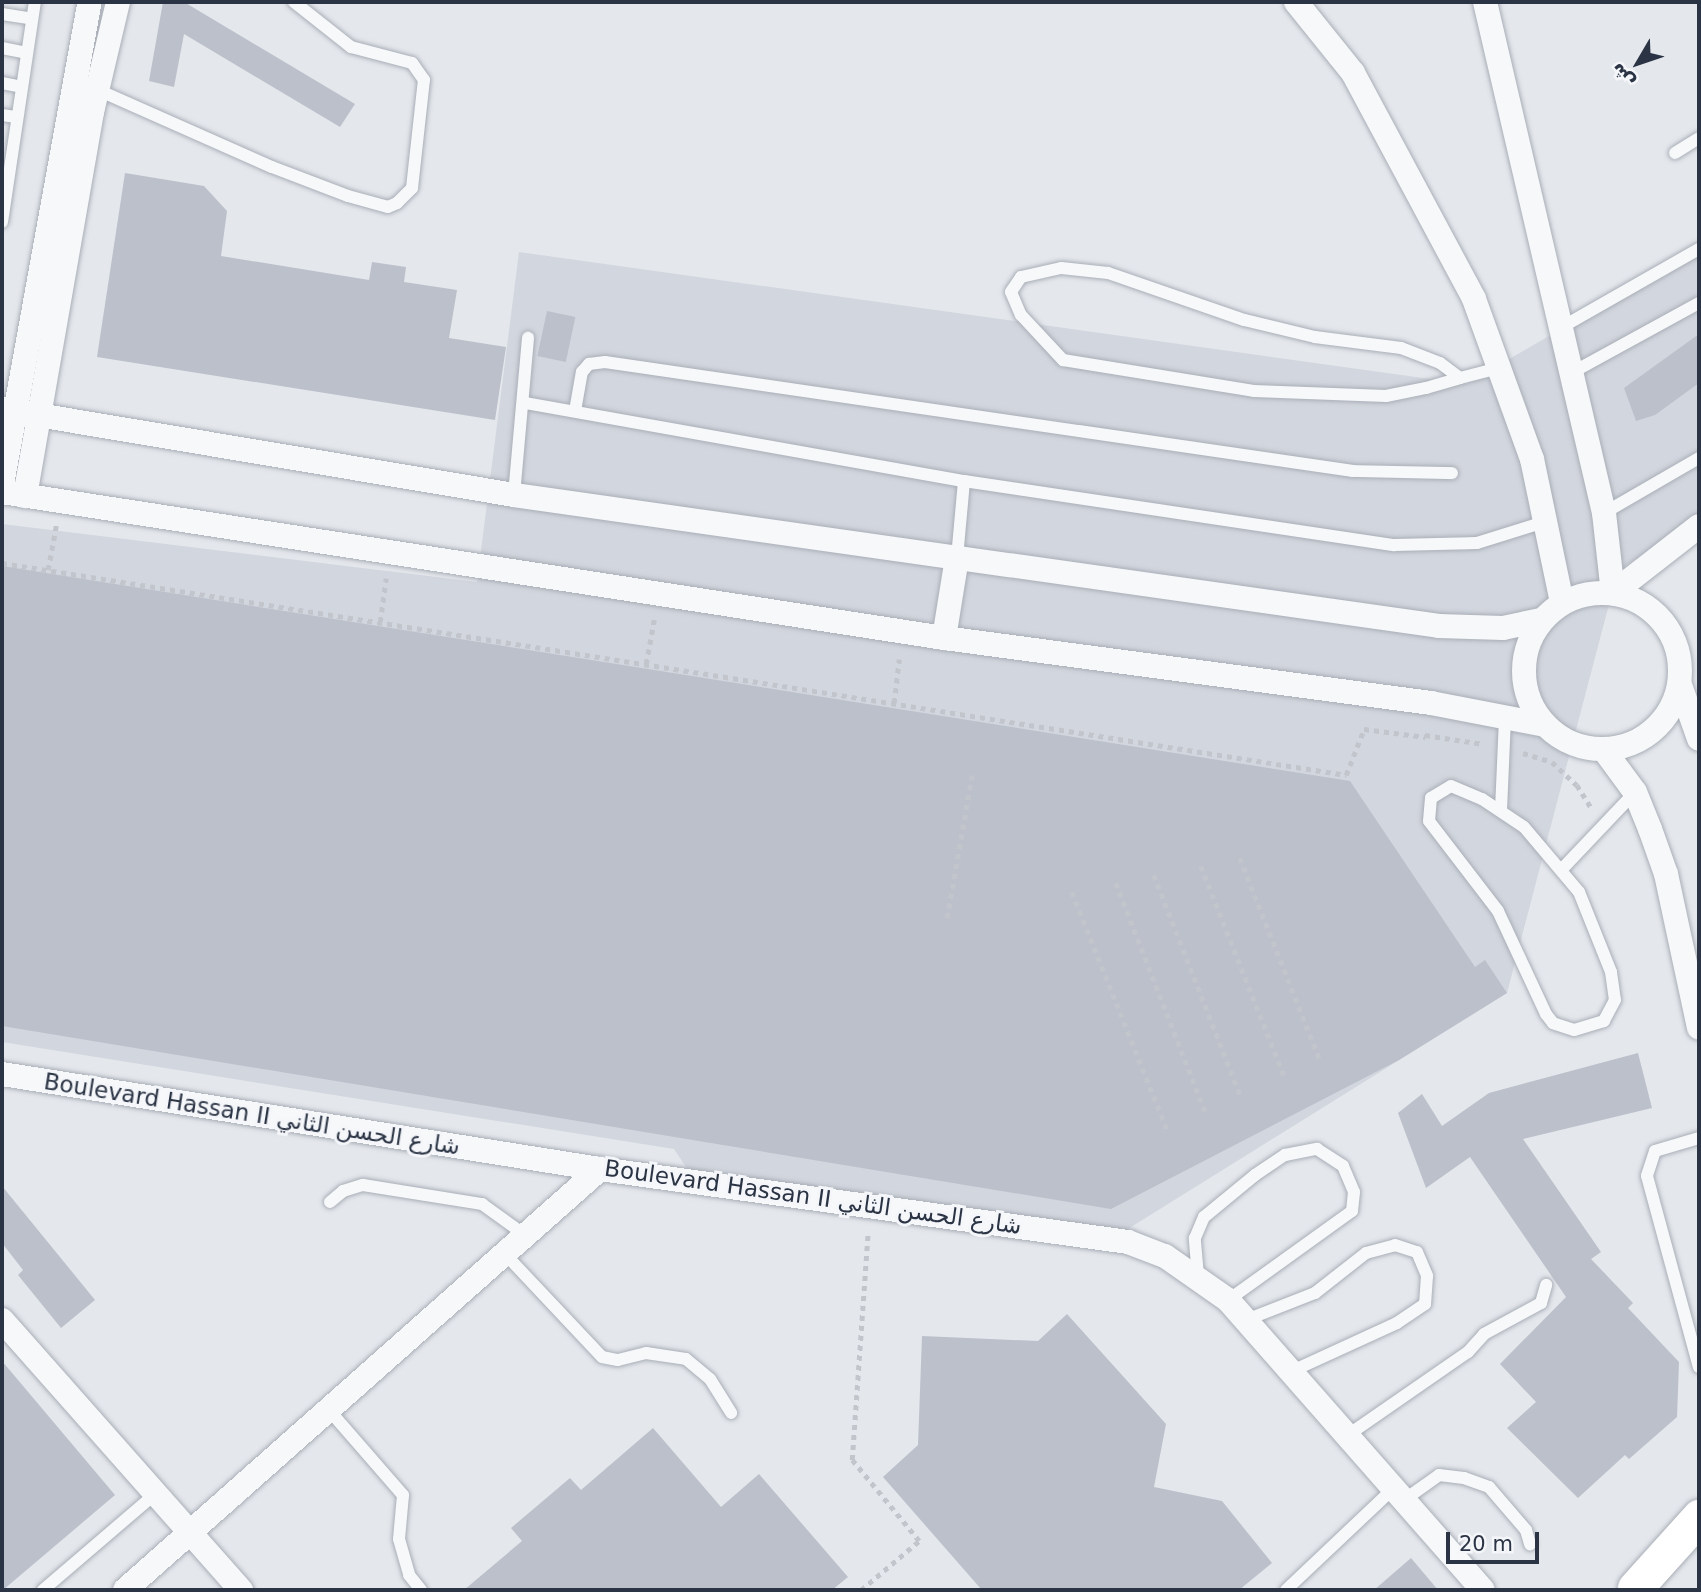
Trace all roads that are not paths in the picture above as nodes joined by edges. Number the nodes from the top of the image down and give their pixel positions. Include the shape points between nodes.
1 (35, 2) edge
2 (90, 2) edge
3 (118, 2) edge
4 (294, 2) edge
5 (1296, 2) edge
6 (1485, 2) edge
7 (2, 14) edge
8 (32, 19) junction
9 (2, 48) edge
10 (27, 53) junction
11 (2, 83) edge
12 (22, 87) junction
13 (95, 101) junction
14 (68, 105) junction
15 (2, 115) edge
16 (17, 117) junction
17 (1699, 138) edge
18 (7, 150) edge
19 (1675, 153) dead end
20 (5, 182) edge
21 (2, 222) edge
22 (1699, 249) edge
23 (1699, 303) edge
24 (1562, 327) junction
25 (528, 338) dead end
26 (1499, 368) junction
27 (1573, 372) junction
28 (1460, 378) junction
29 (525, 404) junction
30 (8, 411) edge
31 (575, 411) junction
32 (38, 416) junction
33 (1699, 458) edge
34 (1452, 473) dead end
35 (964, 481) junction
36 (2, 484) edge
37 (13, 494) edge
38 (514, 495) junction
39 (1604, 513) junction
40 (1547, 521) junction
41 (1699, 526) edge
42 (957, 558) junction
43 (1613, 593) junction
44 (1562, 603) junction
45 (1542, 620) junction
46 (944, 638) junction
47 (1679, 685) junction
48 (1505, 717) junction
49 (1545, 725) junction
50 (1699, 739) edge
51 (1604, 750) junction
52 (1635, 792) junction
53 (1501, 810) junction
54 (1563, 868) junction
55 (1699, 1028) edge
56 (2, 1074) edge
57 (1699, 1138) edge
58 (600, 1169) junction
59 (330, 1202) dead end
60 (526, 1236) junction
61 (505, 1254) junction
62 (1198, 1276) junction
63 (1546, 1285) dead end
64 (1228, 1300) junction
65 (2, 1320) edge
66 (1247, 1320) junction
67 (1699, 1367) edge
68 (1292, 1371) junction
69 (329, 1410) junction
70 (731, 1413) dead end
71 (1348, 1435) junction
72 (155, 1494) junction
73 (1399, 1494) junction
74 (1699, 1517) edge
75 (190, 1534) junction
76 (1531, 1544) dead end
77 (1699, 1546) edge
78 (1634, 1589) edge
79 (43, 1590) edge
80 (125, 1590) edge
81 (241, 1590) edge
82 (421, 1590) edge
83 (1286, 1590) edge
84 (1483, 1590) edge

1 - 8 lane
2 - 14 street
3 - 13 street
4 - 13 lane via 351,47 412,63 424,80 412,188 397,203 388,207 348,196
5 - 26 street via 1353,73 1474,299
6 - 24 street
7 - 8 lane
8 - 10 lane
9 - 10 lane
10 - 12 lane
11 - 12 lane
12 - 16 lane
13 - 14 lane
13 - 32 street
14 - 30 street
15 - 16 lane
16 - 18 lane
17 - 19 lane
18 - 20 lane
20 - 21 lane
22 - 24 lane
23 - 27 lane
24 - 27 street
25 - 29 lane
26 - 28 lane
26 - 40 street via 1532,459
27 - 39 street
28 - 28 lane via 1387,396 1331,395 1254,391 1063,360 1021,315 1011,292 1021,277 1061,268 1108,273 1244,320 1315,337 1401,348 1440,363
29 - 31 lane
29 - 38 lane
30 - 32 street
30 - 36 street
31 - 34 lane via 582,372 589,364 605,362 1353,471
31 - 35 lane
32 - 37 street
32 - 38 street
33 - 39 lane
35 - 40 lane via 1394,545 1477,543
35 - 42 lane
37 - 46 street
38 - 42 street
39 - 43 street
40 - 44 street
41 - 43 street
42 - 45 street via 1439,626 1503,628
42 - 46 street
43 - 44 street via 1586,594
43 - 47 street via 1637,600 1672,636 1680,660
44 - 45 street
45 - 49 street via 1530,640 1525,685
46 - 48 street via 1431,703
47 - 50 street
47 - 51 street via 1670,710 1653,731 1630,745
48 - 49 street
48 - 53 lane
49 - 51 street via 1583,747
51 - 52 street
52 - 54 lane
52 - 55 street via 1665,873
53 - 54 lane
53 - 54 lane via 1451,786 1439,789 1427,809 1429,821 1498,911 1546,1014 1553,1023 1574,1030 1604,1021 1615,1000 1592,917
56 - 58 street, Boulevard Hassan II شارع الحسن الثاني
57 - 67 lane via 1655,1151 1647,1176
58 - 60 street
58 - 62 street, Boulevard Hassan II شارع الحسن الثاني via 1091,1234 1153,1252
59 - 60 lane via 343,1191 363,1185 482,1205
60 - 61 street
61 - 69 street
61 - 70 lane via 602,1357 618,1360 646,1353 687,1360 710,1379
62 - 64 street, Boulevard Hassan II شارع الحسن الثاني
62 - 64 lane via 1195,1238 1204,1217 1255,1175 1285,1154 1317,1149 1343,1166 1354,1192 1352,1211
63 - 71 lane via 1541,1303 1484,1334 1468,1352
64 - 66 street, Boulevard Hassan II شارع الحسن الثاني
65 - 72 street
66 - 68 street, Boulevard Hassan II شارع الحسن الثاني
66 - 68 lane via 1315,1293 1366,1253 1395,1245 1417,1252 1427,1276 1425,1304 1397,1324
68 - 71 street, Boulevard Hassan II شارع الحسن الثاني
69 - 75 street
69 - 82 lane via 403,1495 399,1539 409,1575
71 - 73 street, Boulevard Hassan II شارع الحسن الثاني
72 - 75 street
72 - 79 lane
73 - 76 lane via 1439,1475 1464,1478 1489,1488 1526,1530
73 - 83 lane
73 - 84 street, Boulevard Hassan II شارع الحسن الثاني
74 - 78 street
75 - 80 street
75 - 81 street
77 - 78 street

